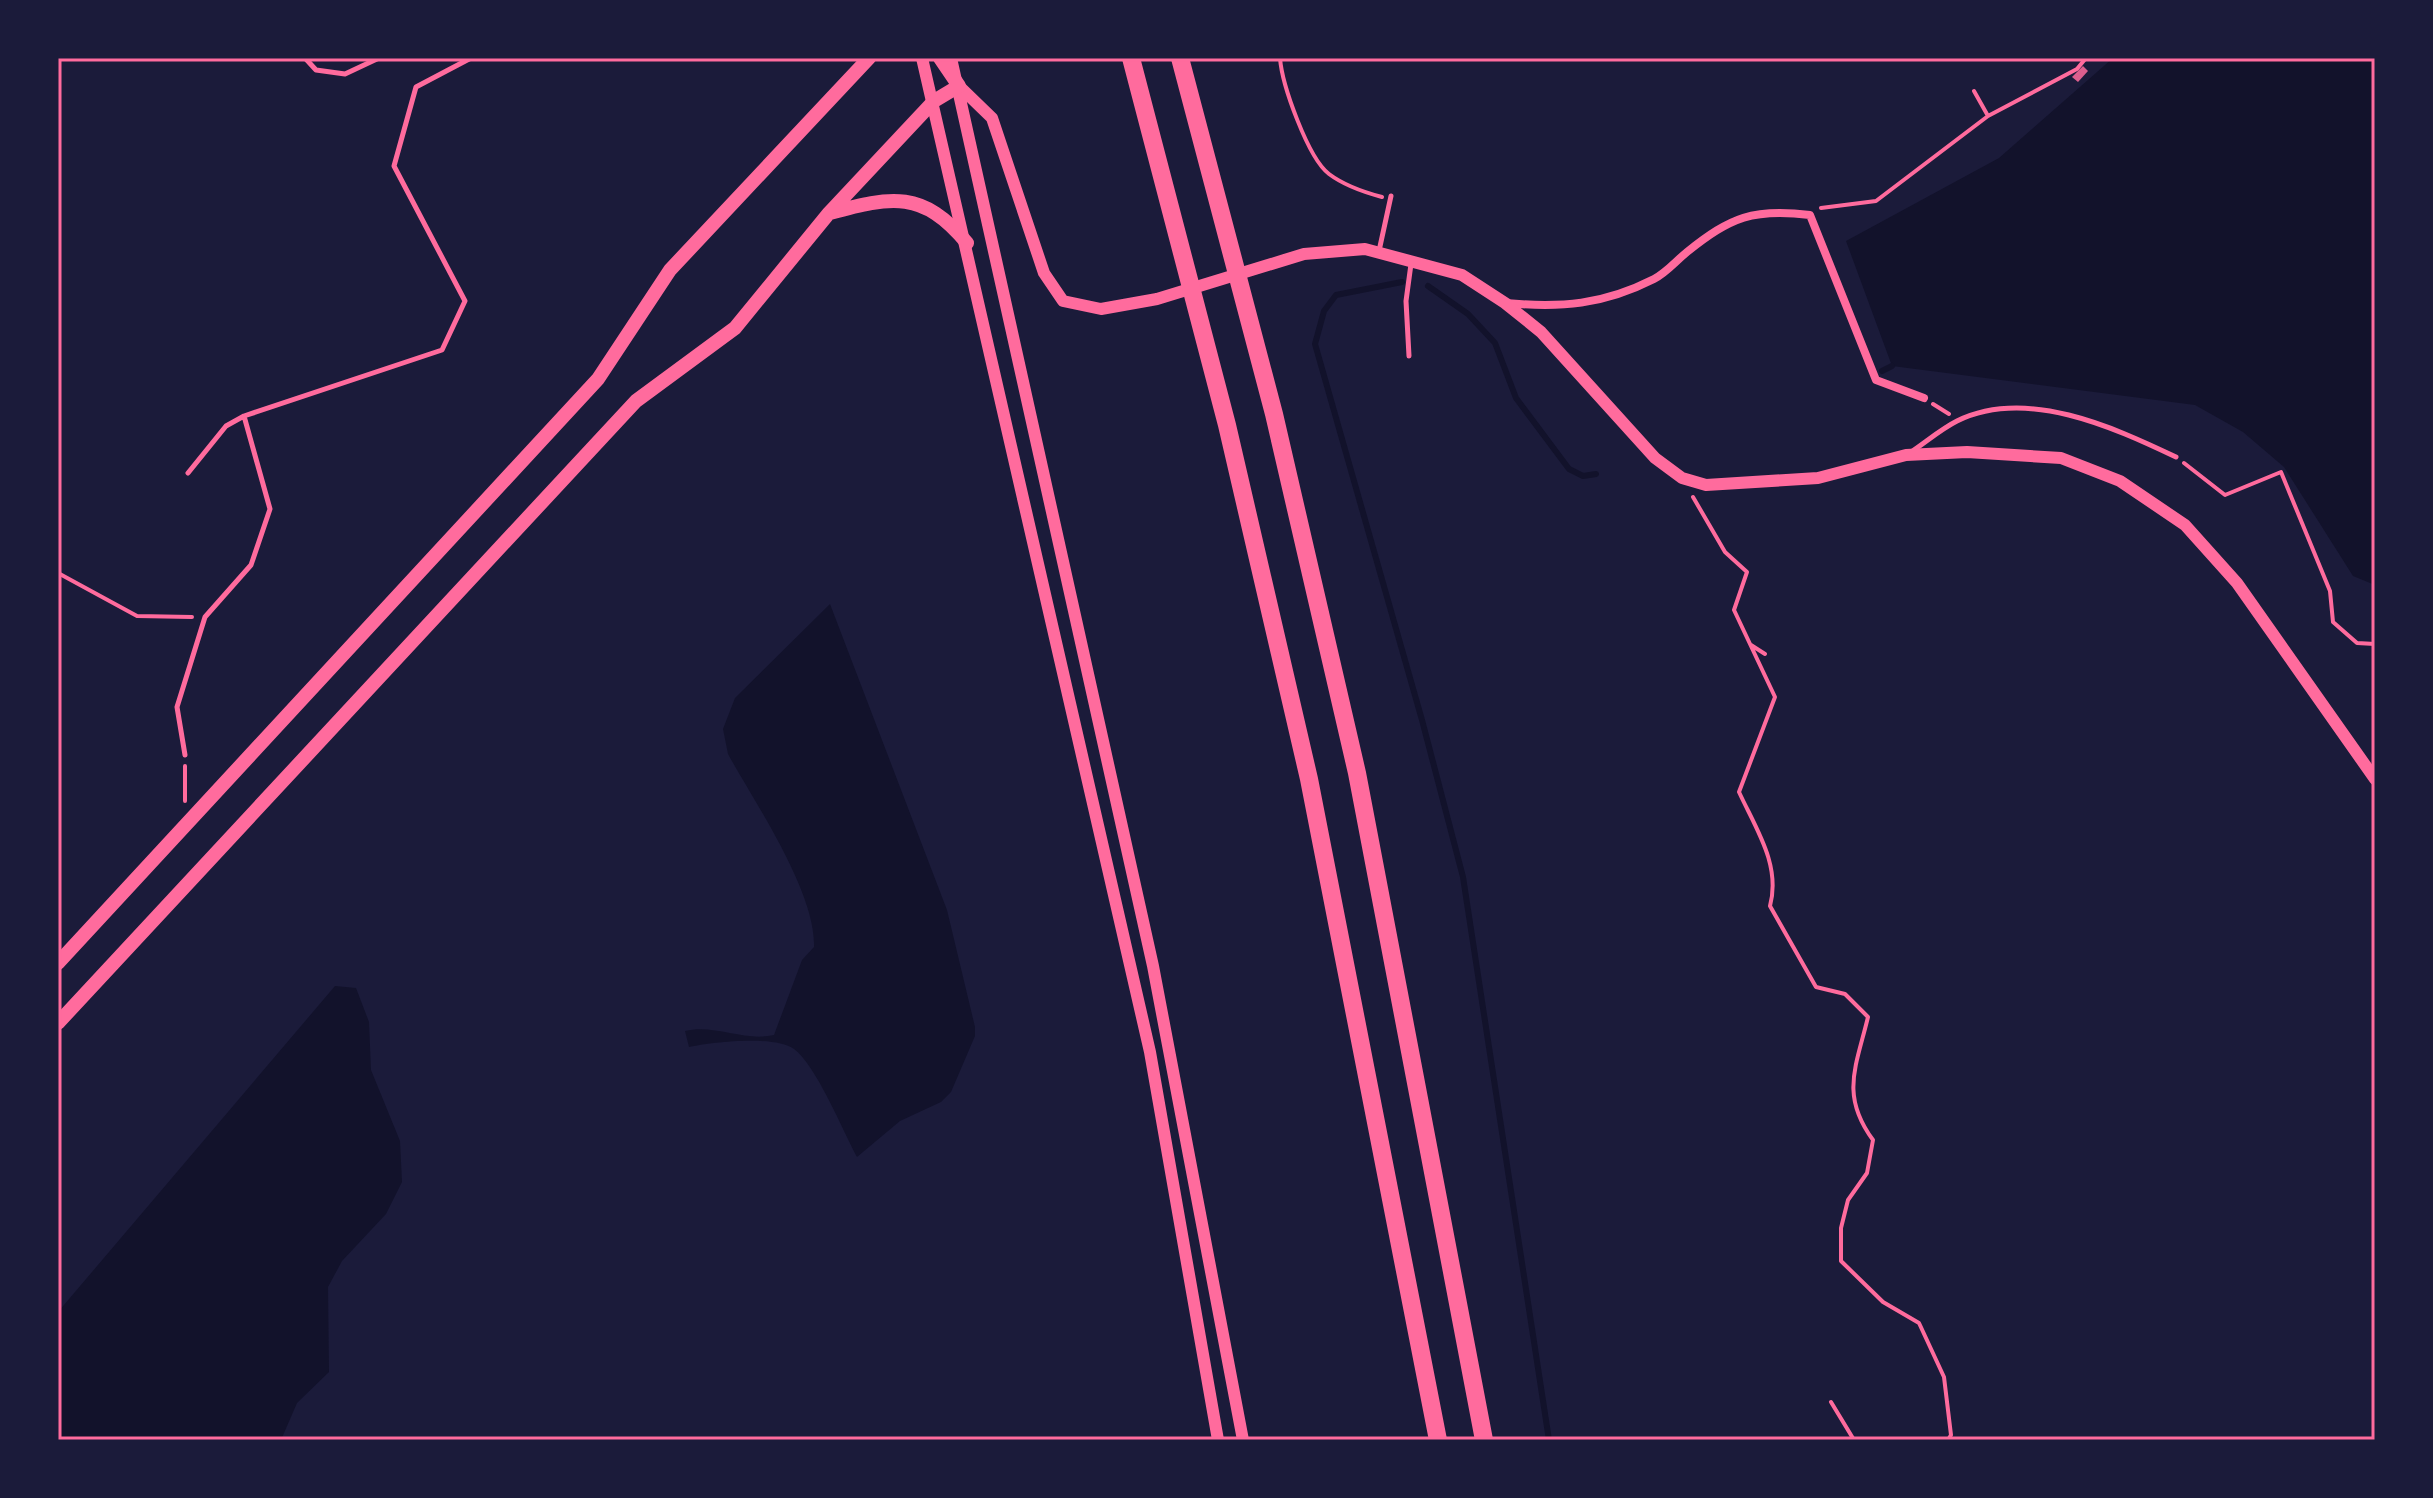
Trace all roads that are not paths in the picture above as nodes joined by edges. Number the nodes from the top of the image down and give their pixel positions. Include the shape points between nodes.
1 (305, 58) edge
2 (379, 58) edge
3 (471, 58) edge
4 (869, 58) edge
5 (922, 58) edge
6 (940, 58) edge
7 (951, 58) edge
8 (1131, 58) edge
9 (1180, 58) edge
10 (959, 86) junction
11 (934, 101) junction
12 (1391, 197) road end
13 (829, 213) junction
14 (967, 243) junction
15 (1379, 252) junction
16 (1412, 259) junction
17 (1505, 303) junction
18 (1409, 356) dead end
19 (1924, 398) road end
20 (244, 416) junction
21 (1906, 455) junction
22 (2176, 457) road end
23 (188, 473) dead end
24 (185, 755) road end
25 (2375, 779) edge
26 (58, 963) edge
27 (58, 1023) edge
28 (1218, 1440) edge
29 (1243, 1440) edge
30 (1438, 1440) edge
31 (1484, 1440) edge

1 - 2 lane via 316,70 345,74
3 - 20 lane via 416,87 394,166 465,301 442,350
4 - 26 main road via 670,270 598,379
5 - 11 street
6 - 10 main road
7 - 10 street
8 - 30 highway via 1227,425 1309,779
9 - 31 highway via 1274,414 1357,773
10 - 11 main road
10 - 15 street via 992,118 1044,273 1063,301 1101,309 1157,299 1304,254
10 - 29 street via 1153,966
11 - 13 main road
11 - 14 street
12 - 15 lane
13 - 14 main road via 869,202 918,202 948,220
13 - 27 main road via 735,328 636,401
14 - 28 street via 1150,1052
15 - 16 street
16 - 17 street via 1462,275
16 - 18 lane via 1406,301
17 - 19 street via 1557,307 1608,298 1656,278 1736,217 1778,211 1810,215 1876,380
17 - 21 street via 1541,332 1655,458 1682,478 1706,485 1818,478
20 - 23 lane via 226,426
20 - 24 lane via 270,509 251,565 205,617 177,707
21 - 22 lane via 1959,420 2020,406 2109,425
21 - 25 street via 1967,452 2061,458 2120,481 2185,525 2237,583

